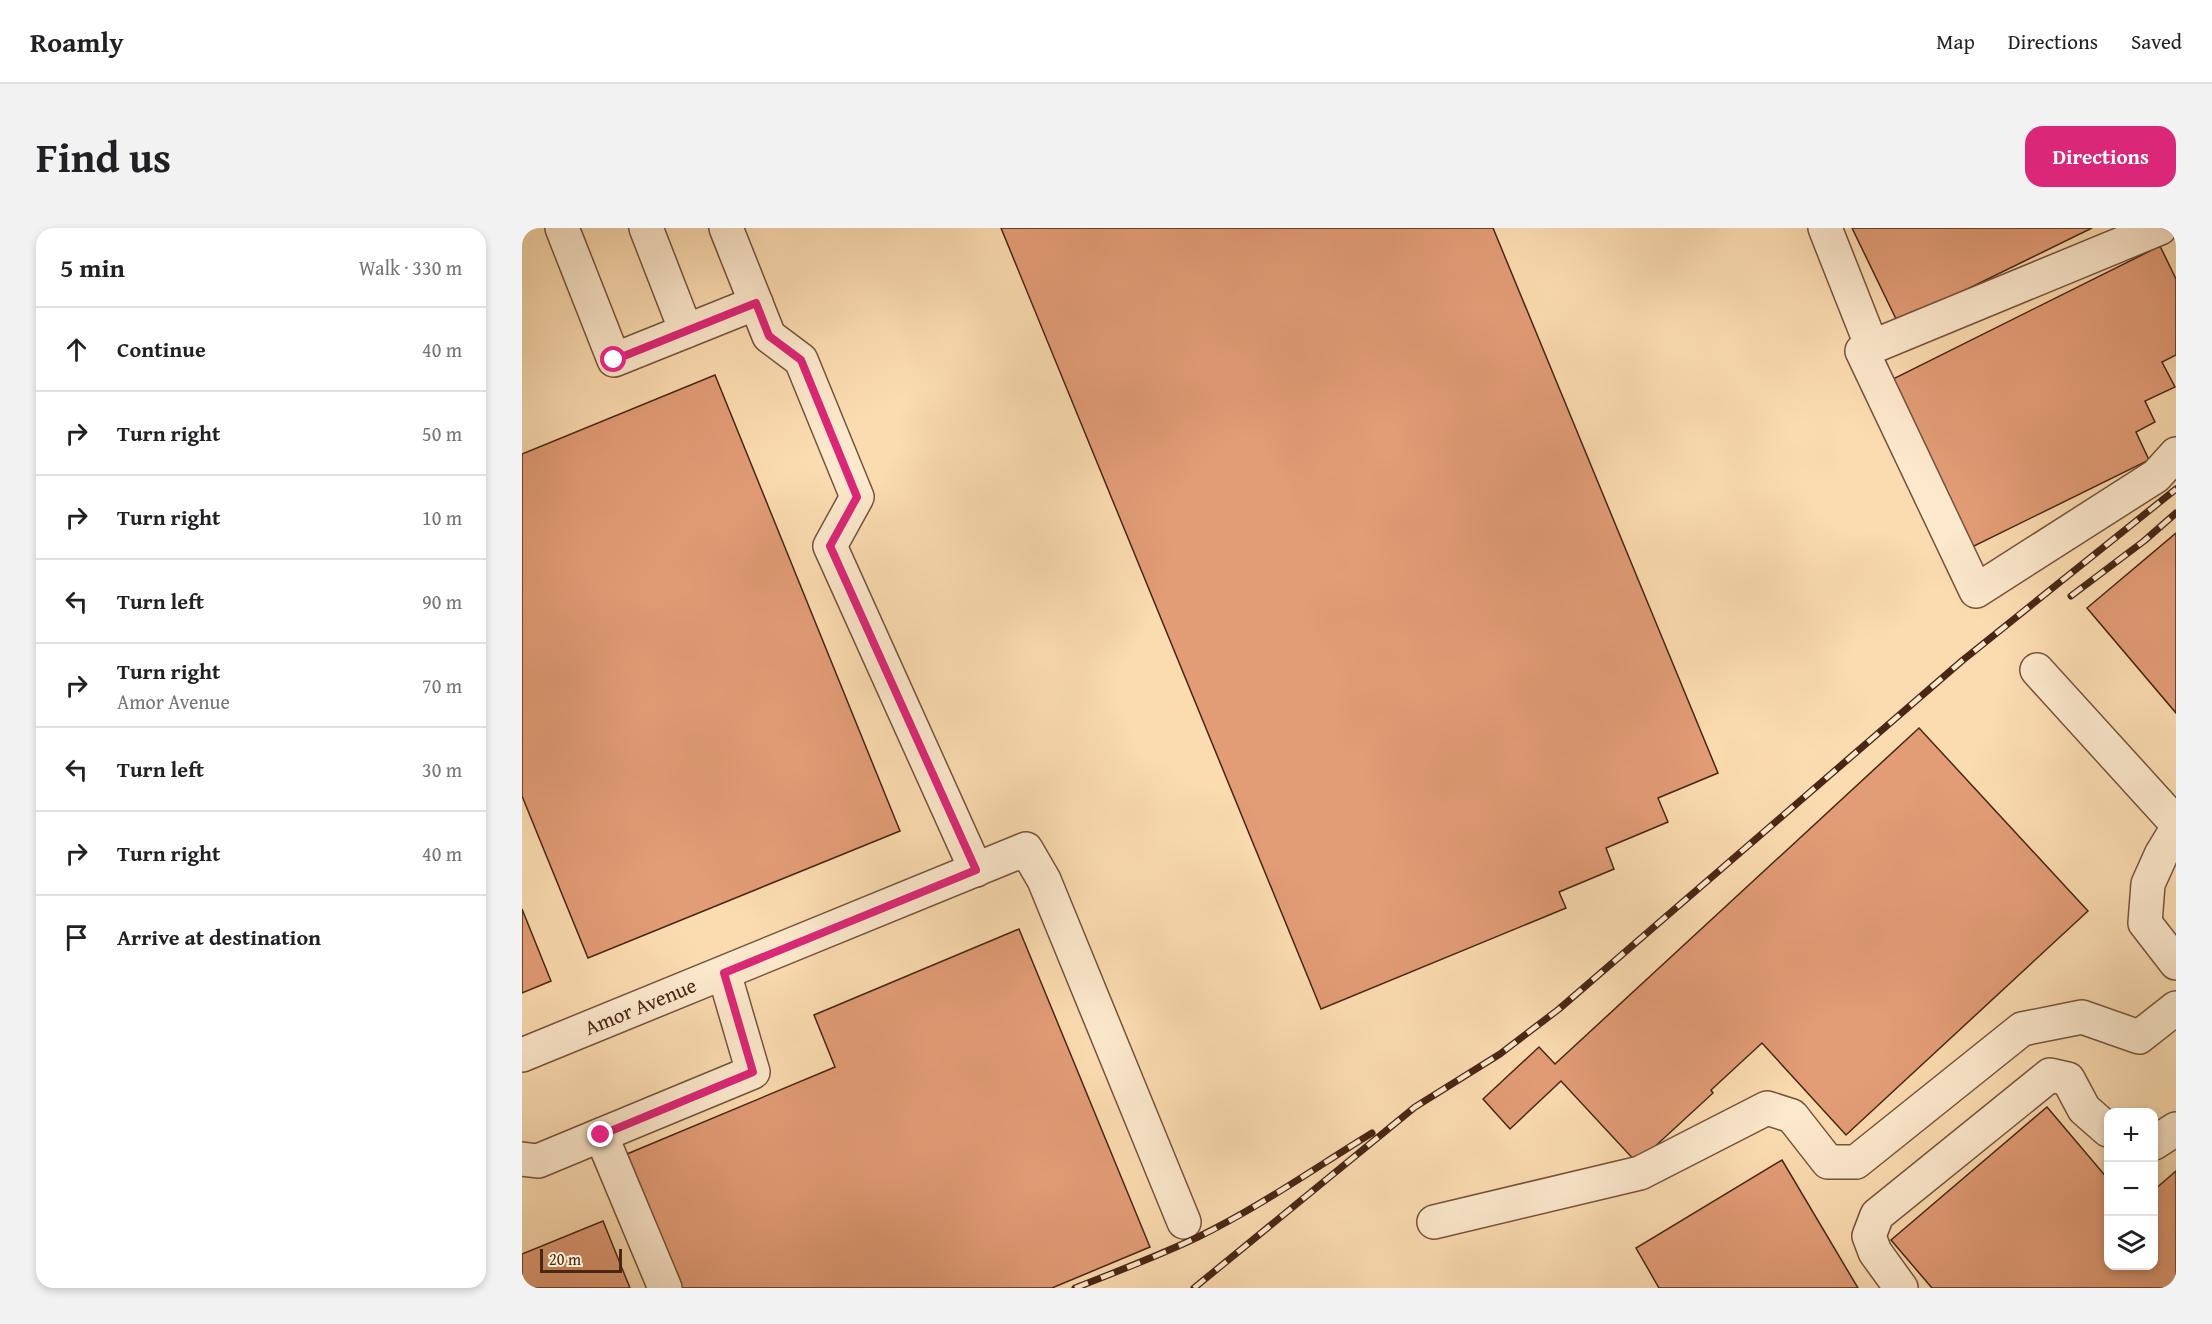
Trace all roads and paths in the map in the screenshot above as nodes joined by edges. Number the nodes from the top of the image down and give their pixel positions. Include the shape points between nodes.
1 (562, 228) edge
2 (646, 228) edge
3 (726, 228) edge
4 (1825, 228) edge
5 (2160, 228) edge
6 (756, 303) junction
7 (686, 331) junction
8 (1872, 347) junction
9 (2176, 454) edge
10 (2037, 670) dead end
11 (2176, 823) edge
12 (2176, 830) edge
13 (976, 870) junction
14 (2176, 963) edge
15 (724, 973) junction
16 (2176, 1008) edge
17 (522, 1055) edge
18 (2104, 1126) edge
19 (2176, 1129) edge
20 (601, 1135) junction
21 (2158, 1140) edge
22 (522, 1159) edge
23 (1184, 1222) dead end
24 (1434, 1222) dead end
25 (665, 1288) edge
26 (1901, 1288) edge

1 - 7 street via 614,360
2 - 7 street
3 - 6 street
4 - 8 street
5 - 8 street
6 - 7 street
6 - 13 street via 769,336 801,360 857,497 830,546
8 - 9 street via 1862,351 1976,591 2157,476
10 - 11 street
12 - 14 street via 2148,884 2145,922
13 - 15 street, Amor Avenue
13 - 23 street, Amor Avenue via 1026,849 1044,880
15 - 17 street, Amor Avenue
15 - 20 street via 753,1072
16 - 24 street via 2139,1037 2082,1017 2022,1029 1856,1162 1828,1162 1792,1116 1767,1108 1640,1173
18 - 26 street via 2084,1109 2068,1079 2050,1075 1877,1215 1869,1236 1875,1252
19 - 21 street
20 - 22 street via 538,1161
20 - 25 street

